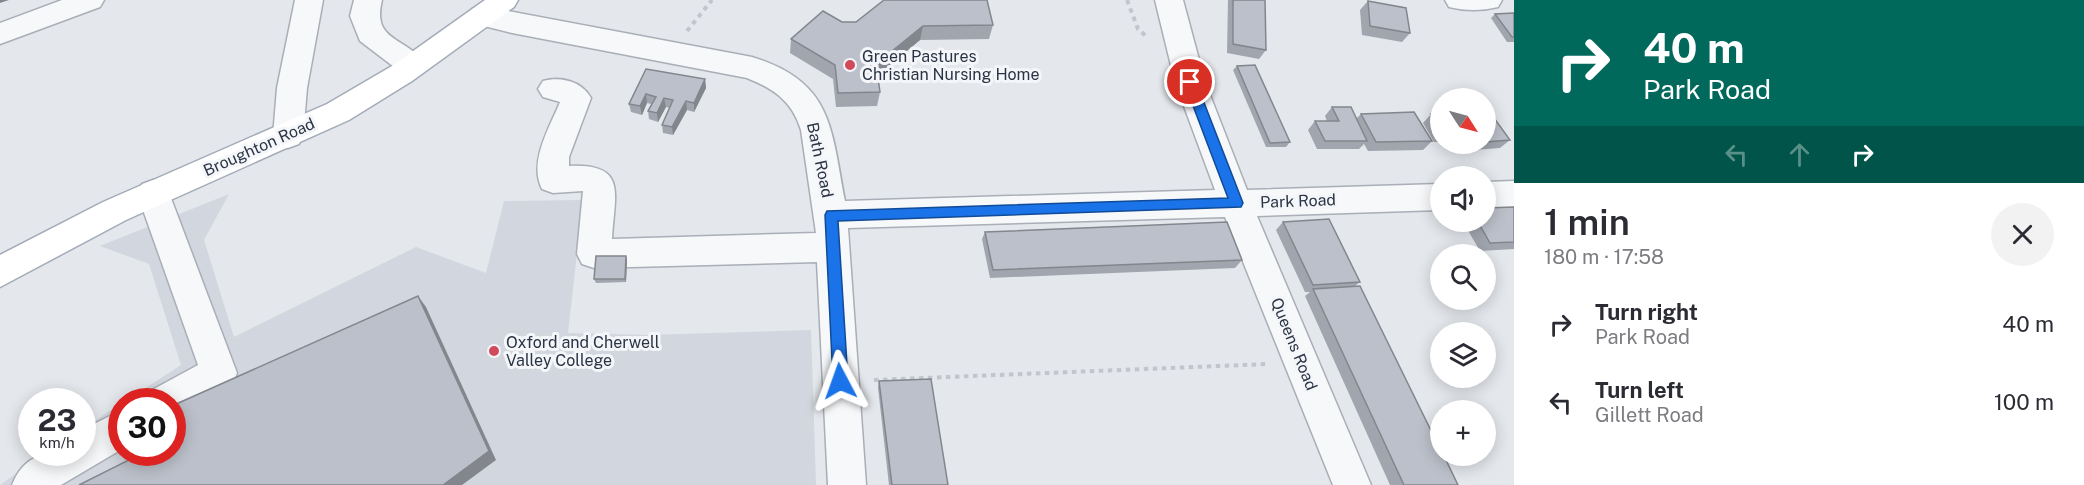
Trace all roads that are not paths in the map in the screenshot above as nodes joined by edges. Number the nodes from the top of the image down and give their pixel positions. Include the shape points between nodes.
1 (28, 0) edge
2 (90, 0) edge
3 (309, 0) edge
4 (368, 0) edge
5 (1169, 0) edge
6 (1459, 0) edge
7 (1488, 0) edge
8 (493, 8) edge
9 (0, 9) edge
10 (0, 34) edge
11 (412, 66) junction
12 (553, 89) dead end
13 (288, 136) junction
14 (153, 193) junction
15 (1514, 194) edge
16 (1496, 195) edge
17 (1430, 197) edge
18 (1236, 203) junction
19 (831, 215) junction
20 (832, 247) junction
21 (0, 272) edge
22 (186, 391) edge
23 (56, 466) edge
24 (31, 485) edge
25 (847, 485) edge
26 (1352, 485) edge

1 - 9 street
2 - 10 street
3 - 13 street via 292,88
4 - 11 street via 364,16 370,34
5 - 18 street, Queens Road via 1190,82
6 - 7 street
8 - 11 main road, Broughton Road
8 - 19 street, Bath Road via 512,24 670,52 752,69 778,79 797,93 810,112
11 - 13 main road, Broughton Road via 339,111
12 - 20 street via 576,98 554,157 552,180 591,178 599,186 594,254
13 - 14 main road, Broughton Road
14 - 21 main road, Broughton Road
14 - 22 street via 219,373
15 - 16 street
17 - 18 street, Park Road
18 - 19 street, Park Road
18 - 26 street, Queens Road
19 - 20 street, Bath Road
20 - 25 street, Bath Road
23 - 24 street

